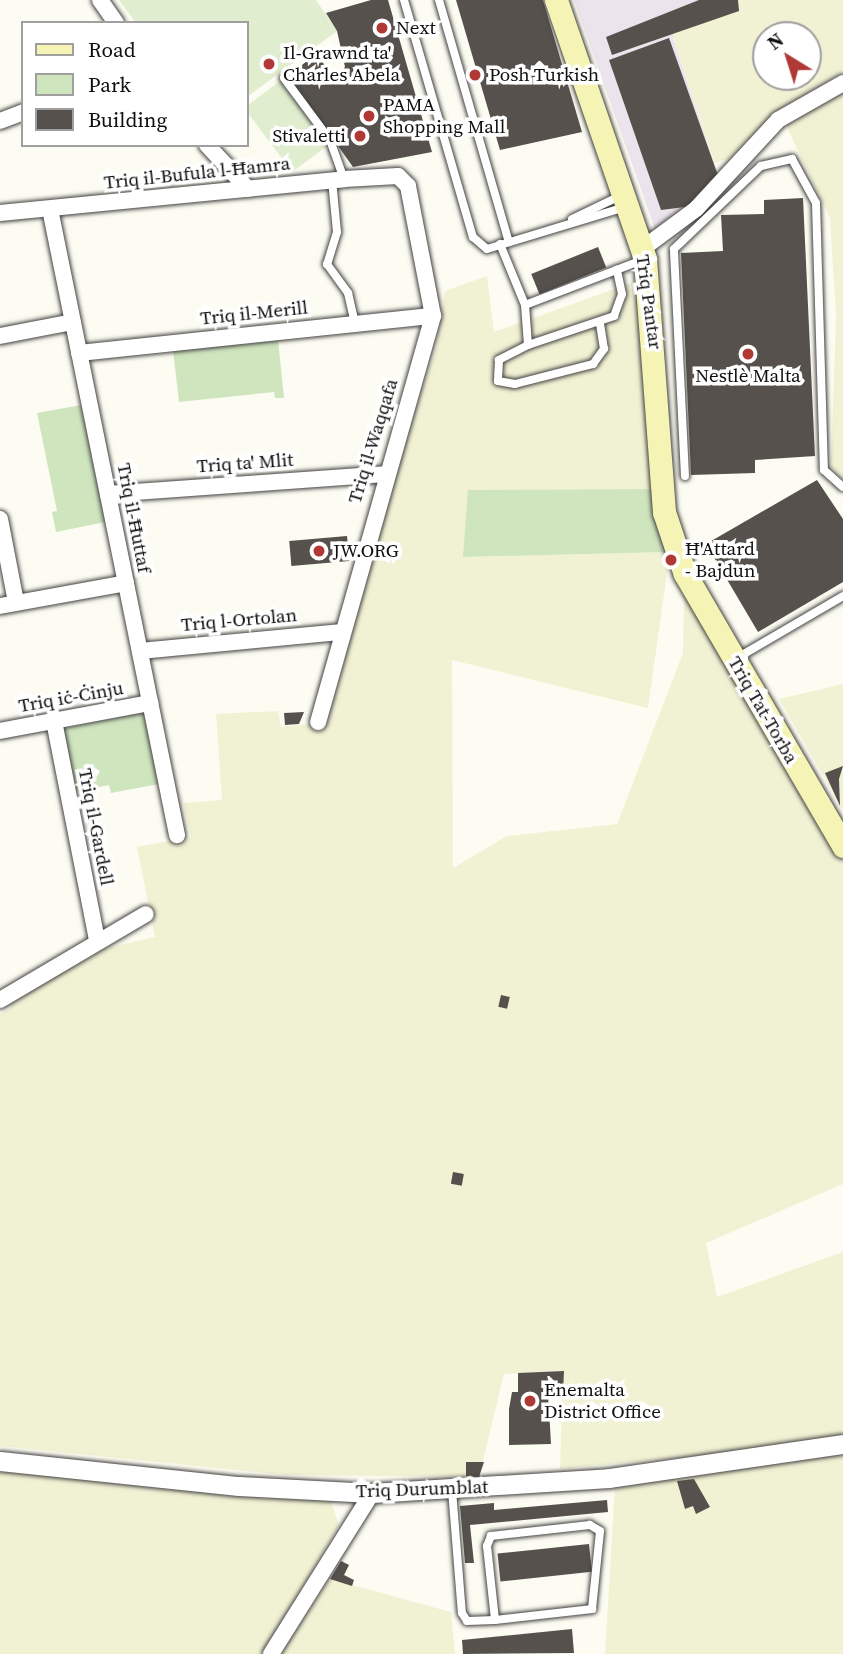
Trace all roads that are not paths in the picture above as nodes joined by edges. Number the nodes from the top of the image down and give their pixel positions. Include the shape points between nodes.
1 (100, 0) edge
2 (404, 0) edge
3 (439, 0) edge
4 (556, 0) edge
5 (115, 21) edge
6 (284, 78) dead end
7 (843, 83) edge
8 (21, 113) edge
9 (0, 121) edge
10 (209, 147) edge
11 (227, 171) junction
12 (398, 176) joint
13 (338, 179) junction
14 (248, 189) junction
15 (216, 192) junction
16 (622, 201) junction
17 (51, 209) junction
18 (0, 213) edge
19 (505, 243) junction
20 (670, 243) junction
21 (644, 254) junction
22 (617, 270) junction
23 (525, 305) junction
24 (433, 316) junction
25 (73, 321) junction
26 (355, 324) junction
27 (600, 324) junction
28 (0, 336) edge
29 (528, 345) junction
30 (79, 353) junction
31 (384, 474) junction
32 (685, 476) dead end
33 (843, 487) edge
34 (108, 494) junction
35 (0, 519) edge
36 (685, 573) joint
37 (126, 583) junction
38 (843, 596) edge
39 (8, 604) edge
40 (342, 632) junction
41 (140, 651) junction
42 (734, 660) junction
43 (150, 704) junction
44 (54, 721) junction
45 (318, 722) dead end
46 (0, 731) edge
47 (177, 835) dead end
48 (843, 846) edge
49 (146, 914) dead end
50 (97, 942) junction
51 (1, 996) edge
52 (843, 1444) edge
53 (0, 1461) edge
54 (452, 1490) junction
55 (372, 1493) junction
56 (495, 1620) junction
57 (271, 1654) edge

1 - 5 street
2 - 19 lane via 473,237 486,249
3 - 19 lane
4 - 16 main road, Triq Pantar
6 - 13 lane via 330,140
7 - 20 street via 778,120
8 - 9 street
10 - 11 street
11 - 14 street
11 - 15 street
12 - 13 street, Triq il-Bufula l-Ħamra
12 - 24 street, Triq il-Waqqafa via 408,186
13 - 14 street, Triq il-Bufula l-Ħamra
13 - 26 lane via 337,232 327,264 348,293
14 - 15 street, Triq il-Bufula l-Ħamra
15 - 17 street, Triq il-Bufula l-Ħamra
16 - 19 lane
16 - 21 main road, Triq Pantar
17 - 18 street, Triq il-Bufula l-Ħamra
17 - 25 street, Triq il-Ħuttaf
19 - 23 lane
20 - 21 street
20 - 32 lane
20 - 33 lane via 761,166 792,159 816,203 824,470
21 - 22 lane
21 - 36 main road, Triq Pantar via 664,512
22 - 23 lane
22 - 27 lane via 619,305
23 - 29 lane
24 - 26 street, Triq il-Merill
24 - 31 street, Triq il-Waqqafa
25 - 28 street
25 - 30 street, Triq il-Ħuttaf
26 - 30 street, Triq il-Merill
27 - 29 lane
27 - 29 lane via 604,349 593,364 515,384 498,381 499,360
30 - 34 street, Triq il-Ħuttaf
31 - 34 street, Triq ta' Mlit
31 - 40 street, Triq il-Waqqafa
34 - 37 street, Triq il-Ħuttaf
35 - 39 street
36 - 42 main road, Triq Tat-Torba
37 - 39 street
37 - 41 street, Triq il-Ħuttaf
38 - 42 lane
40 - 41 street, Triq l-Ortolan
40 - 45 street, Triq il-Waqqafa
41 - 43 street, Triq il-Ħuttaf
42 - 48 main road, Triq Tat-Torba
43 - 44 street, Triq iċ-Ċinju
43 - 47 street, Triq il-Ħuttaf
44 - 46 street, Triq iċ-Ċinju
44 - 50 street, Triq il-Gardell
49 - 50 street
50 - 51 street
52 - 54 street, Triq Durumblat via 609,1478
53 - 55 street, Triq Durumblat via 239,1486
54 - 55 street, Triq Durumblat
54 - 56 lane via 462,1613 473,1622
55 - 57 street
56 - 56 lane via 592,1609 600,1531 590,1525 491,1536 487,1546

